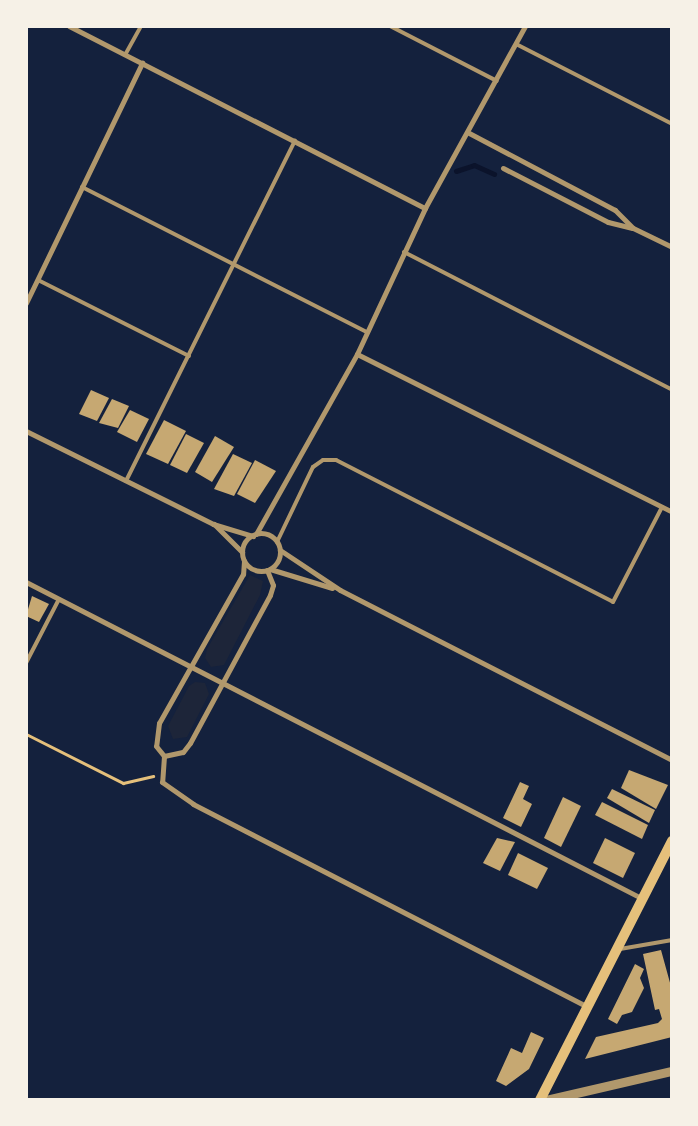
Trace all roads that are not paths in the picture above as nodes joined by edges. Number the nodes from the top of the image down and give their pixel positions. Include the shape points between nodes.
1 (69, 26) edge
2 (141, 26) edge
3 (390, 26) edge
4 (525, 26) edge
5 (516, 44) junction
6 (125, 55) junction
7 (142, 64) junction
8 (496, 81) junction
9 (672, 124) edge
10 (469, 133) junction
11 (296, 140) junction
12 (503, 168) dead end
13 (82, 188) junction
14 (425, 208) junction
15 (633, 228) junction
16 (672, 248) edge
17 (404, 252) junction
18 (236, 266) junction
19 (38, 280) junction
20 (26, 303) edge
21 (367, 332) junction
22 (357, 354) junction
23 (189, 356) junction
24 (672, 390) edge
25 (26, 431) edge
26 (126, 481) junction
27 (662, 507) junction
28 (672, 512) edge
29 (214, 524) junction
30 (254, 535) junction
31 (277, 542) junction
32 (280, 550) junction
33 (242, 552) junction
34 (244, 561) junction
35 (269, 570) junction
36 (26, 582) edge
37 (340, 590) junction
38 (59, 599) junction
39 (26, 663) edge
40 (194, 668) junction
41 (223, 683) junction
42 (164, 756) junction
43 (672, 760) edge
44 (672, 841) edge
45 (643, 899) junction
46 (672, 940) edge
47 (618, 950) junction
48 (589, 1007) junction
49 (671, 1074) edge
50 (540, 1100) edge
51 (546, 1100) edge

1 - 6 street
2 - 6 lane
3 - 8 lane
4 - 5 street
5 - 8 street
5 - 9 lane
6 - 7 street
7 - 11 street
7 - 13 street
8 - 10 street
10 - 14 street
10 - 15 street via 615,210
11 - 14 street
11 - 18 lane
12 - 15 street via 608,222
13 - 18 lane
13 - 19 street
14 - 17 street
15 - 16 street
17 - 21 street
17 - 24 lane
18 - 21 lane
18 - 23 lane
19 - 20 street
19 - 23 lane
21 - 22 street
22 - 27 street
22 - 30 street
23 - 26 lane
25 - 26 street
26 - 29 street
27 - 28 street
27 - 31 lane via 614,602 336,460 323,460 313,467
29 - 30 street
29 - 33 street
30 - 31 street
30 - 33 street
31 - 32 street
32 - 35 street
32 - 37 street
33 - 34 street
34 - 35 street via 251,569
34 - 40 street via 243,574
35 - 37 street
35 - 41 street via 273,585 270,594
36 - 38 street
37 - 43 street
38 - 39 lane
38 - 40 street
40 - 41 street
40 - 42 street via 159,723 156,746
41 - 42 street via 183,752
41 - 45 street
42 - 48 street via 160,774 162,782 193,804
44 - 45 main road
45 - 47 main road
46 - 47 lane
47 - 48 main road
48 - 50 main road
49 - 51 street

